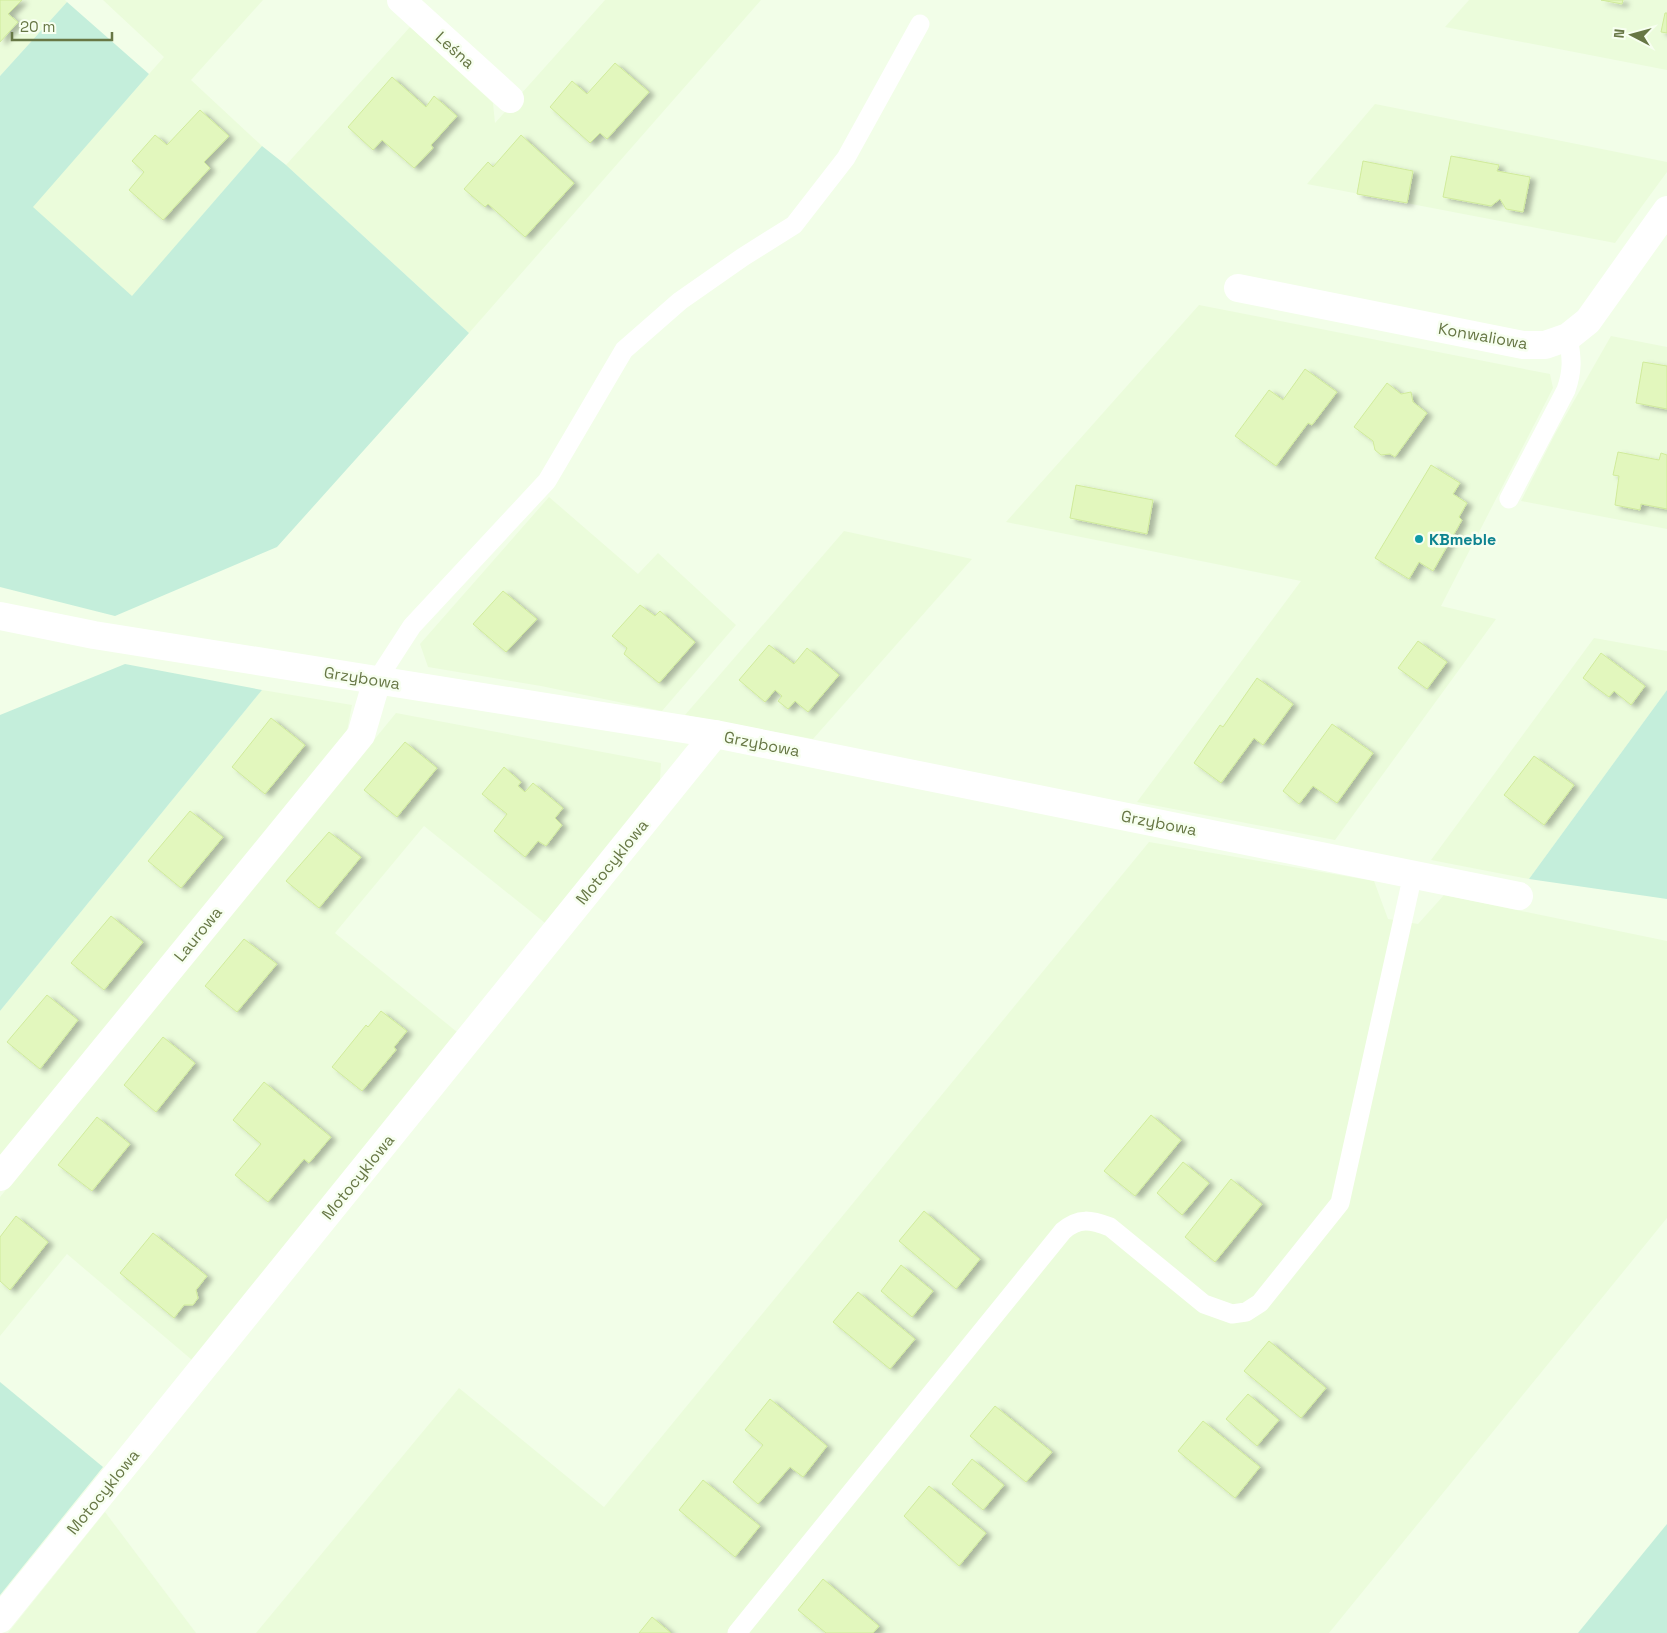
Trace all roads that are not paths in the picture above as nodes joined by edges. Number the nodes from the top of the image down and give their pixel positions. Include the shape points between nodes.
1 (400, 0) edge
2 (920, 24) dead end
3 (510, 99) dead end
4 (1667, 210) edge
5 (1238, 288) dead end
6 (1568, 337) junction
7 (1509, 499) dead end
8 (0, 616) edge
9 (377, 680) junction
10 (715, 734) junction
11 (1413, 874) junction
12 (1519, 896) dead end
13 (0, 1177) edge
14 (0, 1619) edge
15 (738, 1633) edge

1 - 3 street, Leśna
2 - 9 lane via 846,158 794,225 680,301 624,350 547,481 412,626
4 - 6 street, Konwaliowa via 1588,321
5 - 6 street, Konwaliowa via 1523,345 1545,345
6 - 7 lane via 1572,358 1566,390
8 - 9 street, Grzybowa via 94,635
9 - 10 street, Grzybowa
9 - 13 street, Laurowa via 360,735
10 - 11 street, Grzybowa
10 - 14 street, Motocyklowa
11 - 12 street, Grzybowa
11 - 15 lane via 1340,1203 1260,1303 1246,1312 1232,1314 1204,1304 1110,1227 1094,1220 1070,1225

